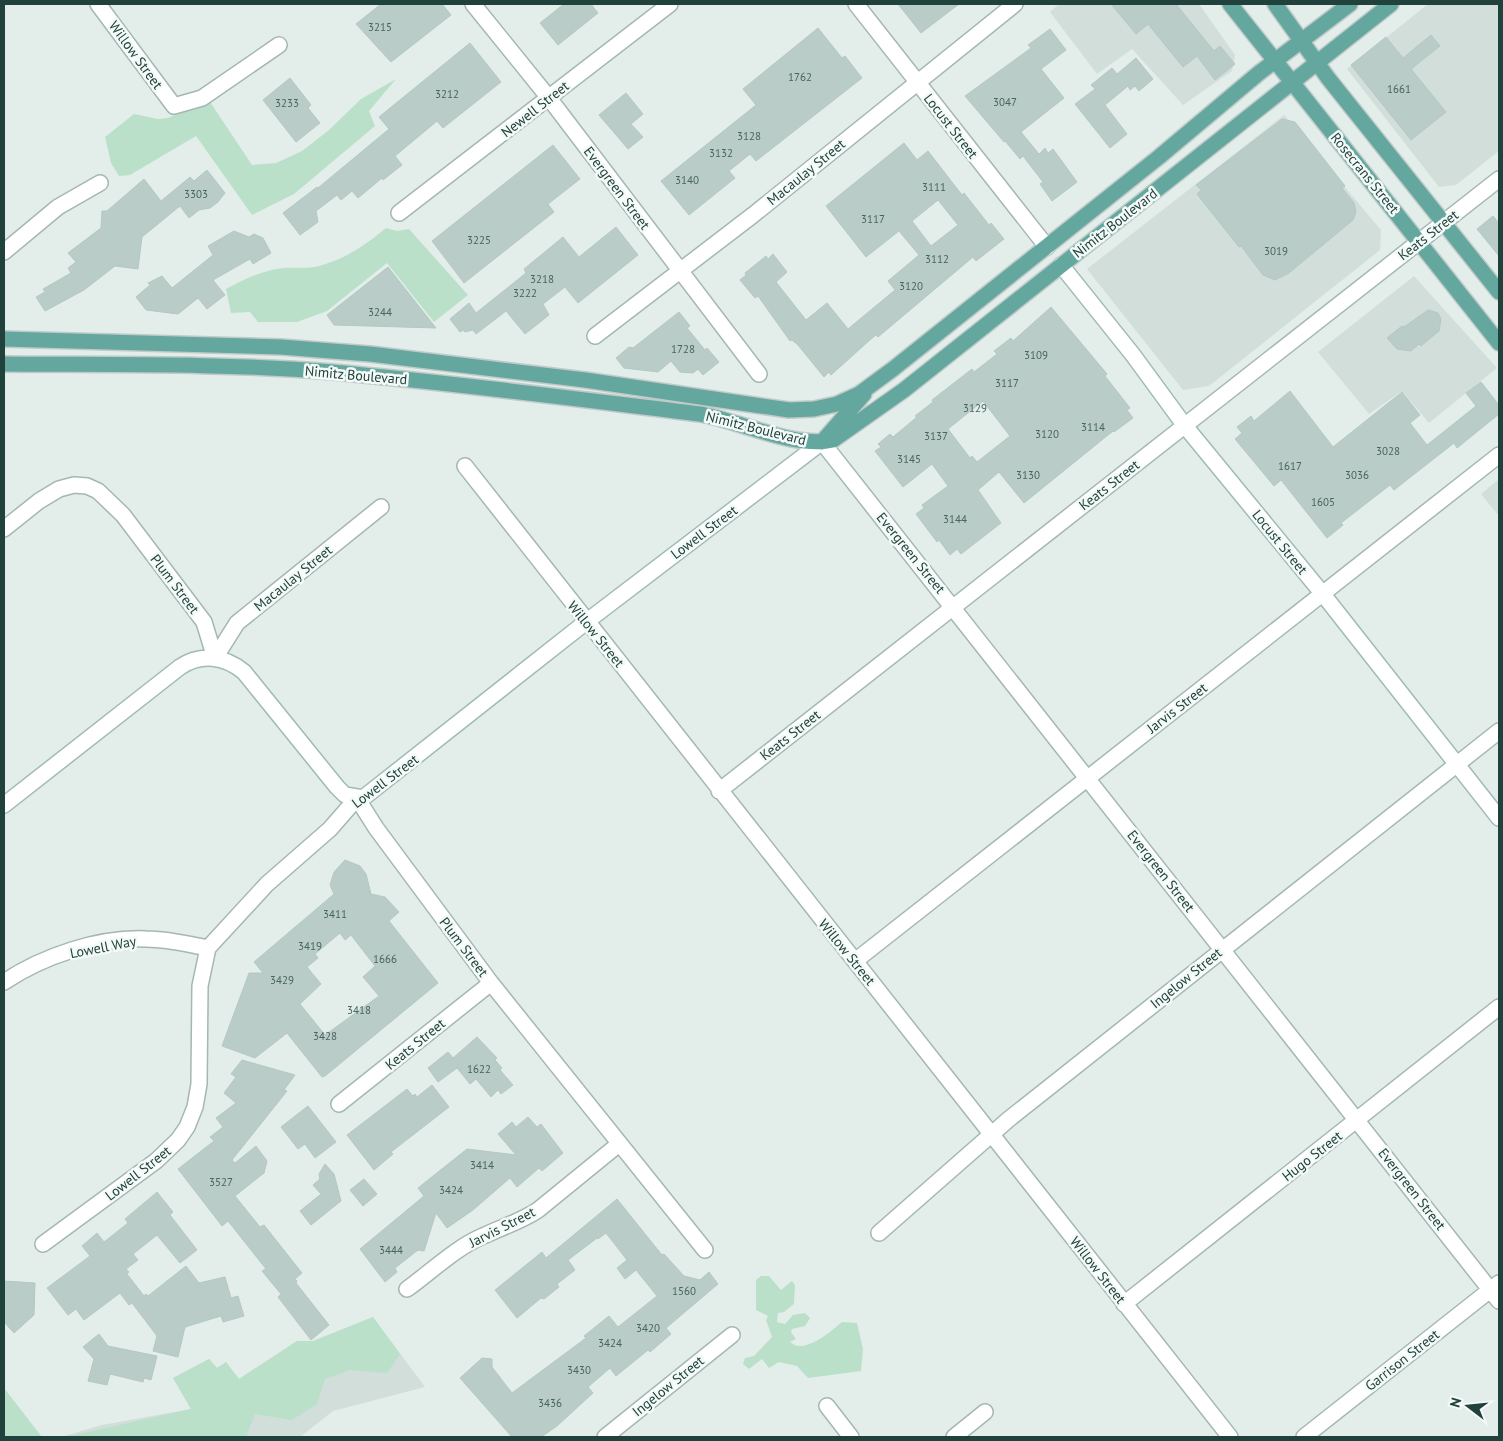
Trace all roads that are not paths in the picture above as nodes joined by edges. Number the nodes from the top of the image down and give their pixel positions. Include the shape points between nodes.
1 (98, 4) edge
2 (473, 4) edge
3 (670, 4) edge
4 (856, 4) edge
5 (1015, 4) edge
6 (1230, 4) edge
7 (1275, 4) edge
8 (1350, 4) edge
9 (1391, 4) edge
10 (1302, 41) junction
11 (279, 45) dead end
12 (1275, 60) junction
13 (1318, 63) junction
14 (917, 82) junction
15 (1294, 83) junction
16 (549, 98) junction
17 (1499, 179) edge
18 (100, 183) dead end
19 (399, 213) dead end
20 (1444, 222) junction
21 (1420, 242) junction
22 (1047, 247) junction
23 (4, 252) edge
24 (1061, 266) junction
25 (680, 270) junction
26 (1499, 292) edge
27 (595, 336) dead end
28 (4, 339) edge
29 (1499, 343) edge
30 (4, 364) edge
31 (759, 374) dead end
32 (873, 384) junction
33 (1185, 426) junction
34 (822, 442) junction
35 (1499, 455) edge
36 (464, 466) dead end
37 (381, 507) dead end
38 (4, 529) edge
39 (1322, 593) junction
40 (954, 607) junction
41 (586, 622) junction
42 (215, 658) junction
43 (1499, 731) edge
44 (1457, 764) junction
45 (1088, 778) junction
46 (718, 791) junction
47 (357, 798) junction
48 (4, 805) edge
49 (1499, 818) edge
50 (208, 948) junction
51 (1223, 949) junction
52 (855, 962) junction
53 (4, 982) edge
54 (490, 984) junction
55 (1499, 1007) edge
56 (339, 1104) dead end
57 (1358, 1121) junction
58 (992, 1134) junction
59 (619, 1144) junction
60 (879, 1233) dead end
61 (43, 1244) dead end
62 (705, 1250) dead end
63 (407, 1289) dead end
64 (1496, 1292) edge
65 (1124, 1304) junction
66 (732, 1335) dead end
67 (827, 1406) dead end
68 (985, 1412) dead end
69 (605, 1437) edge
70 (851, 1437) edge
71 (954, 1437) edge
72 (1230, 1437) edge
73 (1304, 1437) edge

1 - 11 street, Willow Street via 174,106 202,98
2 - 16 street, Evergreen Street
3 - 16 street, Newell Street
4 - 14 street, Locust Street
5 - 14 street, Macaulay Street
6 - 12 main road, Rosecrans Street
7 - 10 main road
8 - 10 main road, Nimitz Boulevard
9 - 13 main road, Nimitz Boulevard
10 - 12 main road, Nimitz Boulevard
10 - 13 main road
12 - 15 main road, Rosecrans Street
12 - 22 main road, Nimitz Boulevard
13 - 15 main road, Nimitz Boulevard
13 - 20 main road
14 - 22 street, Locust Street
14 - 25 street, Macaulay Street
15 - 21 main road, Rosecrans Street
15 - 24 main road, Nimitz Boulevard
16 - 19 street, Newell Street
16 - 25 street, Evergreen Street
17 - 20 street, Keats Street
18 - 23 street via 58,207
20 - 21 street, Keats Street
20 - 26 main road
21 - 29 main road, Rosecrans Street
21 - 33 street, Keats Street
22 - 32 main road, Nimitz Boulevard
24 - 33 street, Locust Street
24 - 34 main road, Nimitz Boulevard via 874,413 839,437
25 - 27 street, Macaulay Street
25 - 31 street, Evergreen Street
28 - 32 main road, Nimitz Boulevard via 281,347 370,354 584,380 788,410 837,404
30 - 34 main road, Nimitz Boulevard via 234,367 350,374 700,414 790,439
32 - 34 main road
33 - 39 street, Locust Street
33 - 40 street, Keats Street
34 - 40 street, Evergreen Street
34 - 41 street, Lowell Street
35 - 39 street, Jarvis Street
36 - 41 street, Willow Street
37 - 42 street, Macaulay Street via 237,623
38 - 42 street, Plum Street via 49,494 74,485 98,491 123,515 204,622
39 - 44 street, Locust Street
39 - 45 street, Jarvis Street
40 - 45 street, Evergreen Street
40 - 46 street, Keats Street
41 - 46 street, Willow Street
41 - 47 street, Lowell Street via 368,796
42 - 47 street, Plum Street via 244,672 337,788 345,795
42 - 48 street via 195,659 180,667
43 - 44 street, Ingelow Street
44 - 49 street, Locust Street
44 - 51 street, Ingelow Street
45 - 51 street, Evergreen Street
45 - 52 street, Jarvis Street
46 - 52 street, Willow Street
47 - 50 street, Lowell Street via 330,829 267,884
47 - 54 street, Plum Street
50 - 53 street, Lowell Way via 157,939 112,942 49,959
50 - 61 street, Lowell Street via 200,986 199,1084 187,1128 156,1161
51 - 57 street, Evergreen Street
51 - 58 street, Ingelow Street
52 - 58 street, Willow Street
54 - 56 street, Keats Street
54 - 59 street, Plum Street
55 - 57 street, Hugo Street
57 - 64 street, Evergreen Street
57 - 65 street, Hugo Street
58 - 60 street, Ingelow Street
58 - 65 street, Willow Street
59 - 62 street, Plum Street
59 - 63 street, Jarvis Street via 531,1215 464,1247
64 - 73 street, Garrison Street
65 - 72 street, Willow Street
66 - 69 street, Ingelow Street
67 - 70 street
68 - 71 street

